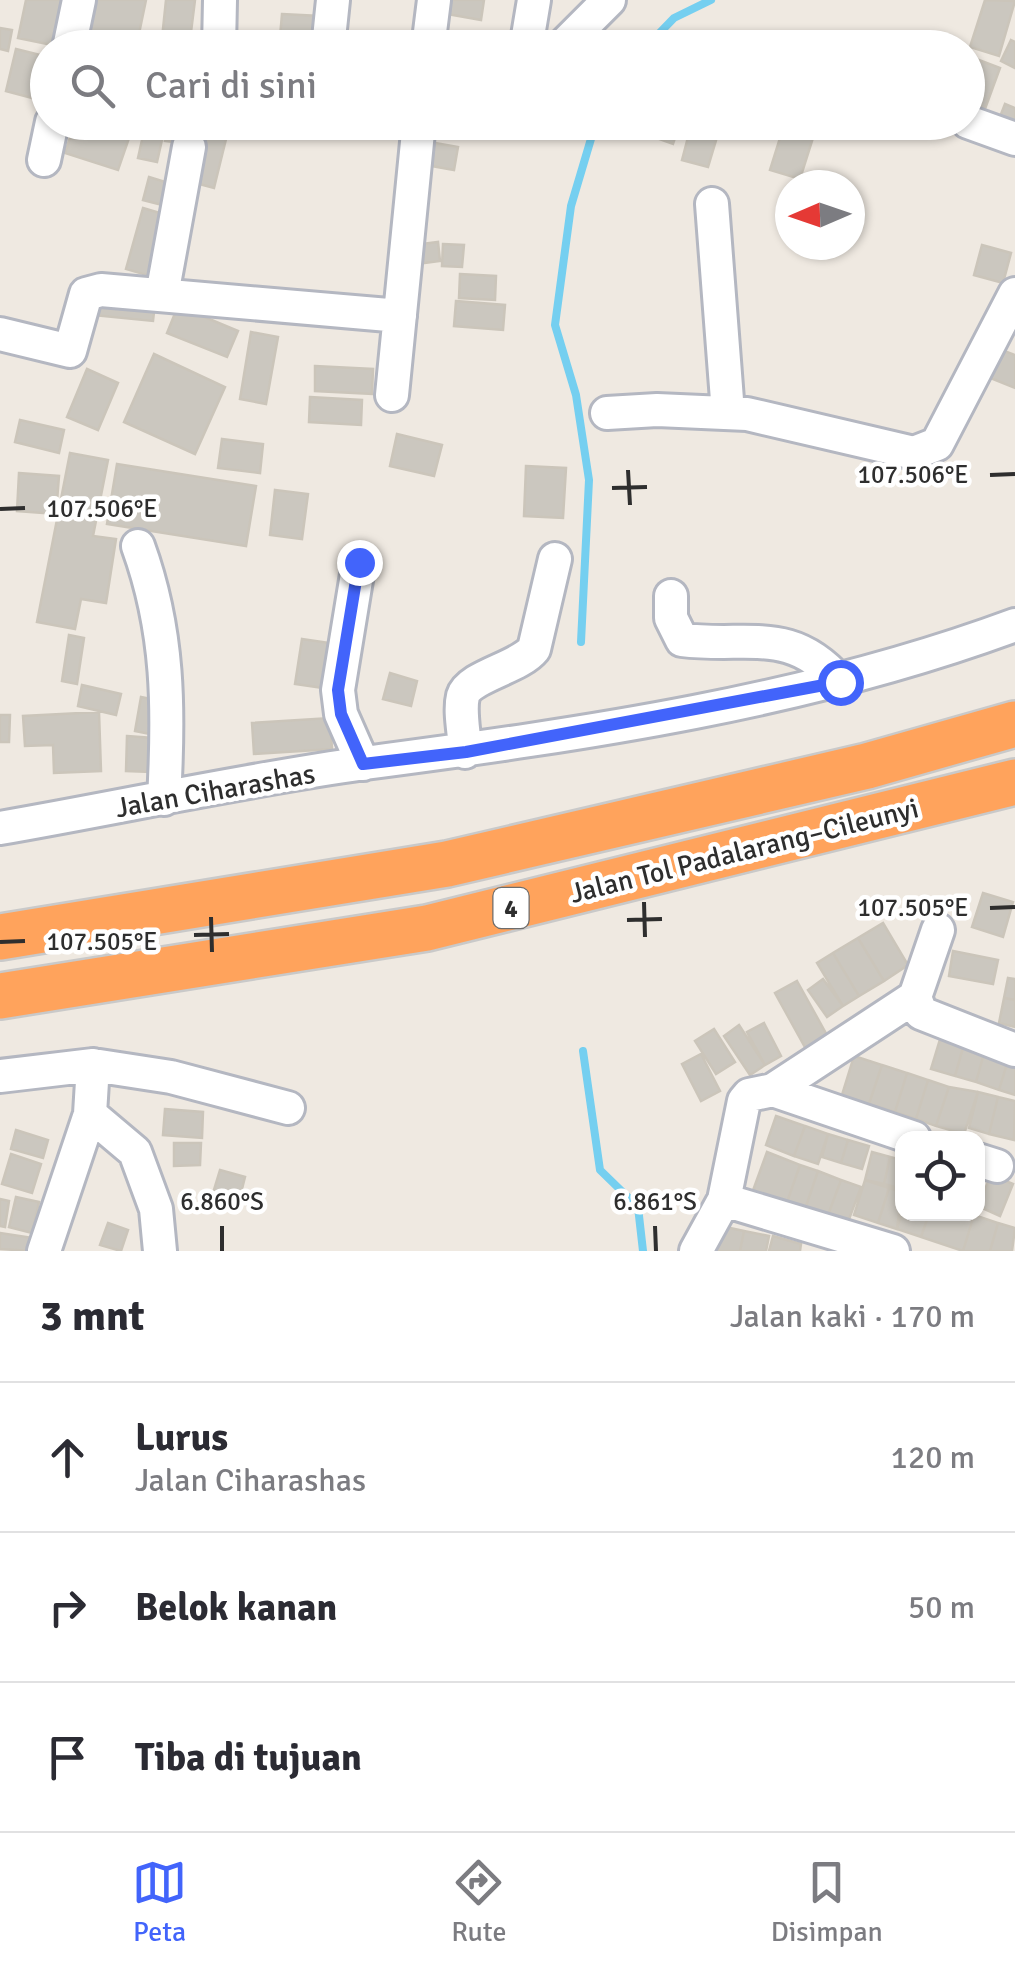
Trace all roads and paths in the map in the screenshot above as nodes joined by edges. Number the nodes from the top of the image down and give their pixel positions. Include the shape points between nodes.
1 (79, 0) edge
2 (220, 0) edge
3 (333, 0) edge
4 (434, 0) edge
5 (534, 0) edge
6 (608, 0) edge
7 (73, 30) edge
8 (220, 30) edge
9 (330, 30) edge
10 (430, 30) edge
11 (529, 30) edge
12 (579, 30) edge
13 (985, 129) edge
14 (48, 140) edge
15 (417, 140) edge
16 (1015, 140) edge
17 (189, 147) dead end
18 (44, 160) dead end
19 (712, 204) dead end
20 (1015, 294) edge
21 (162, 295) junction
22 (400, 316) junction
23 (0, 334) edge
24 (392, 396) dead end
25 (728, 413) junction
26 (607, 414) dead end
27 (138, 546) dead end
28 (555, 558) dead end
29 (359, 562) dead end
30 (672, 596) dead end
31 (1015, 626) edge
32 (840, 682) junction
33 (1015, 724) edge
34 (466, 752) junction
35 (363, 764) junction
36 (1015, 782) edge
37 (164, 799) junction
38 (0, 828) edge
39 (938, 930) dead end
40 (0, 937) edge
41 (0, 996) edge
42 (915, 997) junction
43 (1015, 1050) edge
44 (94, 1065) junction
45 (0, 1076) edge
46 (773, 1090) junction
47 (288, 1108) dead end
48 (90, 1114) junction
49 (895, 1132) edge
50 (724, 1200) junction
51 (44, 1251) edge
52 (160, 1251) edge
53 (696, 1251) edge
54 (893, 1251) edge

1 - 7 street
2 - 8 street
3 - 9 street
4 - 10 street
5 - 11 street
6 - 12 street
13 - 16 street
14 - 18 street
15 - 22 street
17 - 21 street
19 - 25 street
20 - 25 street via 955,415 928,450 914,454
21 - 22 street
21 - 23 street via 86,294 66,352
22 - 24 street
25 - 26 street
27 - 37 street via 162,627 170,699
28 - 34 street via 534,648 525,660 470,684 463,696
29 - 35 street via 338,690
30 - 32 street via 671,618 682,640 772,641 808,651
31 - 32 street, Jalan Ciharashas
32 - 34 street, Jalan Ciharashas
33 - 40 highway, Jalan Tol Padalarang–Cileunyi / 4 via 867,766 447,864
34 - 35 street, Jalan Ciharashas
35 - 37 street, Jalan Ciharashas
36 - 41 highway, Jalan Tol Padalarang–Cileunyi / 4 via 427,928
37 - 38 street, Jalan Ciharashas
39 - 42 street
42 - 43 street via 928,1017
42 - 46 street
44 - 45 street
44 - 47 street
44 - 48 street
46 - 49 street
46 - 50 street via 744,1101
48 - 51 street
48 - 52 street via 135,1152 156,1208
50 - 53 street
50 - 54 street

